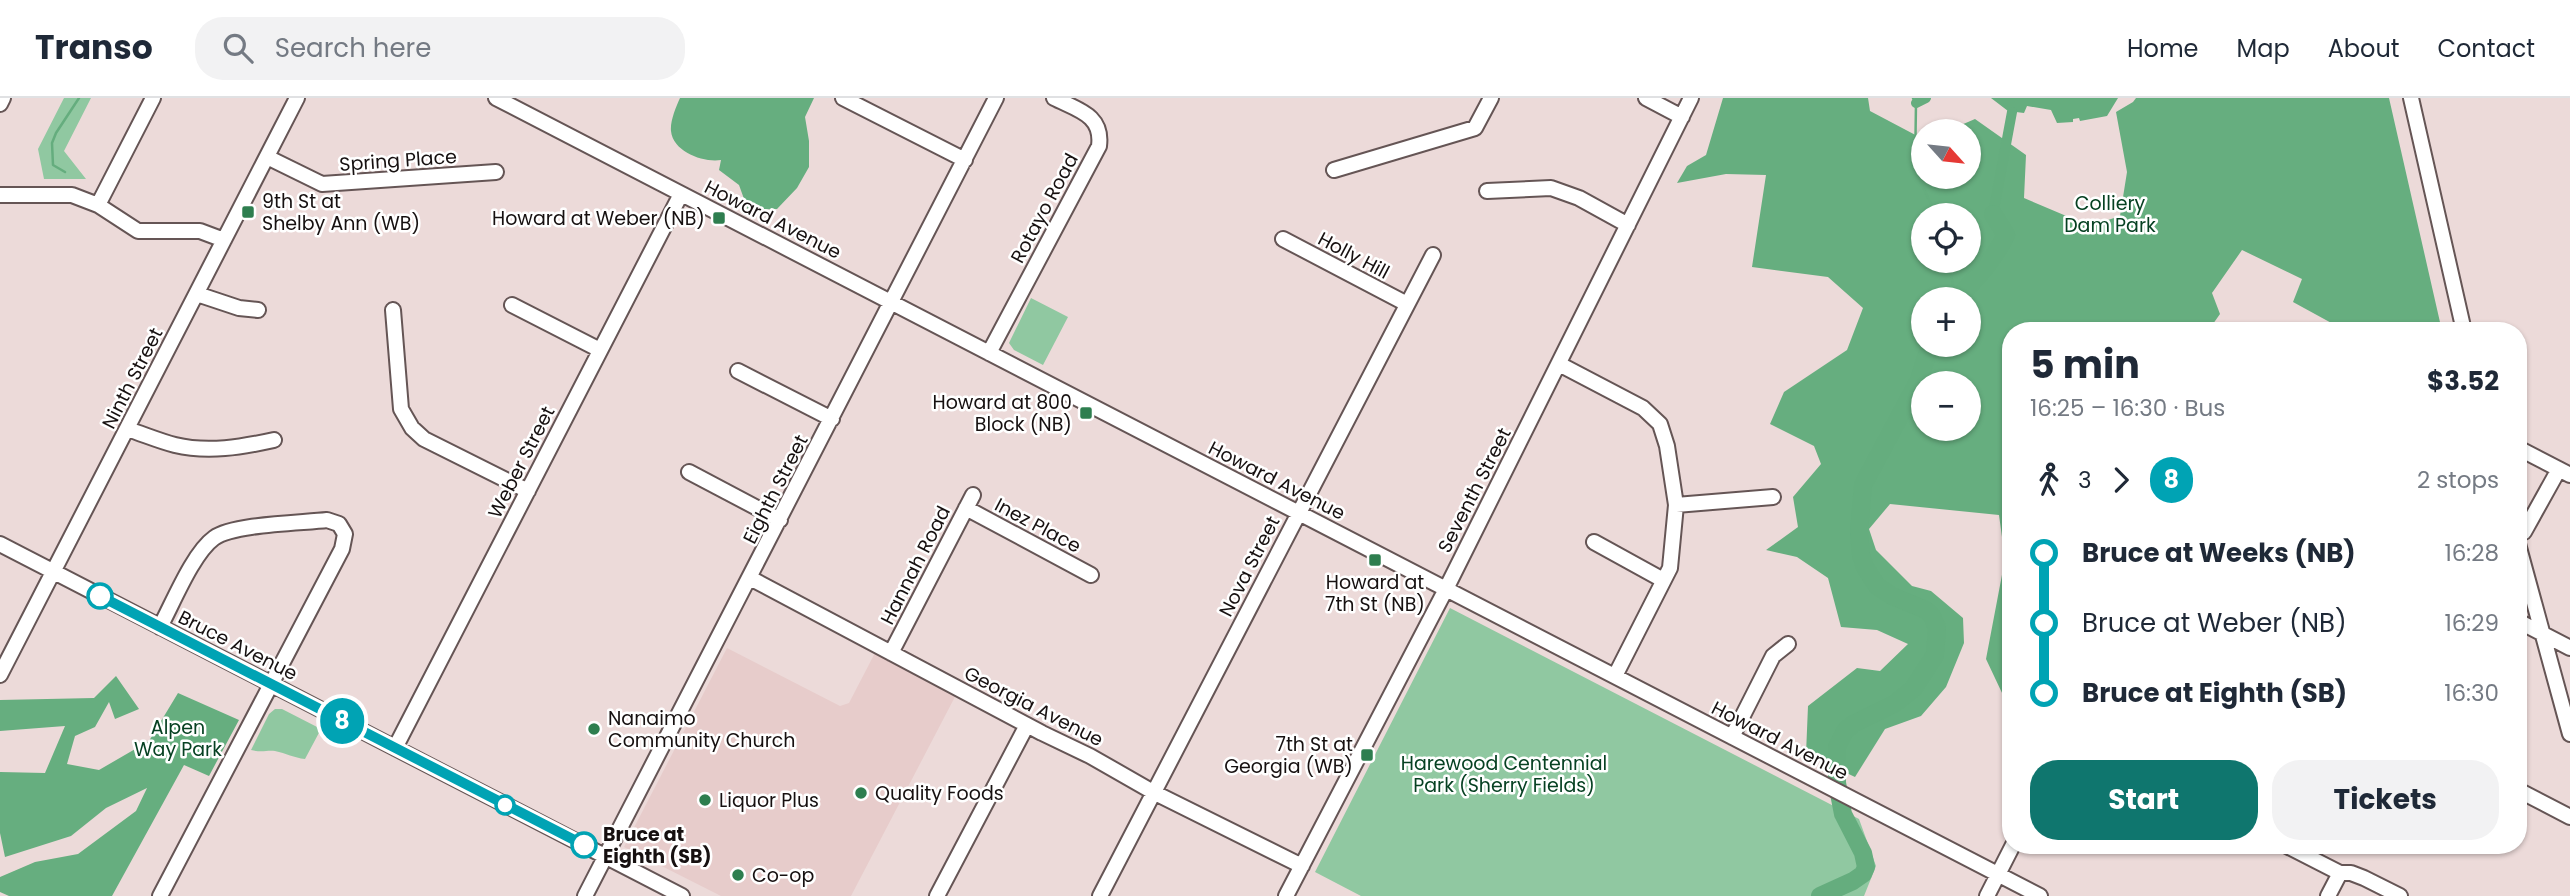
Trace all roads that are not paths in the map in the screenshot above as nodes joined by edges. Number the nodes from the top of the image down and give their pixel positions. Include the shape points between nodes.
1 (3, 98) edge
2 (153, 98) edge
3 (297, 98) edge
4 (496, 98) edge
5 (843, 98) edge
6 (996, 98) edge
7 (1054, 98) edge
8 (1491, 98) edge
9 (1646, 98) edge
10 (1691, 98) edge
11 (2411, 98) edge
12 (0, 104) edge
13 (1682, 117) junction
14 (267, 157) junction
15 (965, 160) junction
16 (1334, 170) dead end
17 (496, 172) dead end
18 (1487, 191) dead end
19 (681, 194) junction
20 (0, 195) edge
21 (98, 205) junction
22 (1628, 225) junction
23 (1283, 239) dead end
24 (224, 240) junction
25 (1433, 255) dead end
26 (197, 294) junction
27 (892, 302) junction
28 (512, 304) dead end
29 (1407, 304) junction
30 (258, 310) dead end
31 (393, 310) dead end
32 (2462, 322) edge
33 (600, 350) junction
34 (989, 353) junction
35 (1559, 363) junction
36 (738, 370) dead end
37 (832, 419) junction
38 (127, 429) junction
39 (274, 440) dead end
40 (2527, 453) edge
41 (689, 472) dead end
42 (2564, 472) edge
43 (528, 491) junction
44 (1773, 497) dead end
45 (970, 502) joint
46 (1676, 505) junction
47 (1299, 513) junction
48 (780, 520) junction
49 (2527, 528) edge
50 (1594, 541) dead end
51 (0, 544) edge
52 (54, 572) junction
53 (1091, 575) dead end
54 (750, 578) junction
55 (2527, 578) edge
56 (1663, 580) junction
57 (1446, 589) junction
58 (2527, 626) edge
59 (160, 627) junction
60 (2542, 634) junction
61 (1788, 644) dead end
62 (2570, 648) edge
63 (891, 653) junction
64 (0, 675) edge
65 (1615, 676) junction
66 (273, 685) junction
67 (1027, 725) junction
68 (2570, 734) edge
69 (1732, 737) junction
70 (395, 748) junction
71 (1153, 792) junction
72 (2527, 795) edge
73 (2570, 817) edge
74 (2008, 854) edge
75 (2303, 854) edge
76 (606, 857) junction
77 (1302, 866) junction
78 (2340, 873) junction
79 (1998, 874) junction
80 (160, 896) edge
81 (585, 896) edge
82 (682, 896) edge
83 (937, 896) edge
84 (1100, 896) edge
85 (1286, 896) edge
86 (1987, 896) edge
87 (2040, 896) edge
88 (2328, 896) edge
89 (2400, 896) edge

1 - 12 street
2 - 21 street
3 - 14 street, Ninth Street
4 - 19 street, Howard Avenue
5 - 15 street
6 - 15 street, Eighth Street
7 - 34 street, Rotayo Road via 1094,120 1100,134 1098,146
8 - 16 street via 1475,128
9 - 13 street
10 - 13 street, Seventh Street
11 - 32 street
13 - 22 street, Seventh Street
14 - 17 street, Spring Place via 322,184
14 - 24 street, Ninth Street
15 - 27 street, Eighth Street
18 - 22 street via 1551,188
19 - 27 street, Howard Avenue
19 - 33 street, Weber Street
20 - 21 street via 60,194
21 - 24 street via 138,231 200,231
22 - 35 street, Seventh Street
23 - 29 street, Holly Hill
24 - 26 street, Ninth Street
25 - 29 street, Nova Street
26 - 30 street
26 - 38 street, Ninth Street
27 - 34 street, Howard Avenue
27 - 37 street, Eighth Street
28 - 33 street
29 - 47 street, Nova Street
31 - 43 street via 401,409 412,428 424,439
33 - 43 street, Weber Street
34 - 47 street, Howard Avenue
35 - 46 street via 1643,408 1660,424
35 - 57 street, Seventh Street
36 - 37 street
37 - 48 street, Eighth Street
38 - 39 street via 176,445 209,449
38 - 52 street, Ninth Street
40 - 42 street
41 - 48 street
42 - 49 street
43 - 70 street, Weber Street
44 - 46 street
45 - 53 street, Inez Place
45 - 63 street, Hannah Road
46 - 56 street via 1670,568
47 - 57 street, Howard Avenue
47 - 71 street, Nova Street
48 - 54 street, Eighth Street
50 - 56 street
51 - 52 street, Bruce Avenue
52 - 59 street, Bruce Avenue
52 - 64 street, Ninth Street
54 - 63 street, Georgia Avenue
54 - 76 street, Eighth Street
55 - 60 street
56 - 65 street
57 - 65 street, Howard Avenue
57 - 77 street, Seventh Street
58 - 60 street
59 - 66 street, Bruce Avenue
59 - 66 street via 201,550 214,537 229,530 327,520 339,524 345,534 342,549
60 - 62 street
60 - 68 street
61 - 69 street via 1773,656
63 - 67 street, Georgia Avenue
65 - 69 street, Howard Avenue
66 - 70 street, Bruce Avenue
66 - 80 street
67 - 71 street, Georgia Avenue
67 - 83 street
69 - 79 street, Howard Avenue
70 - 76 street, Bruce Avenue
71 - 77 street, Georgia Avenue
71 - 84 street, Nova Street
72 - 73 street
74 - 79 street
75 - 78 street
76 - 81 street, Eighth Street
76 - 82 street, Bruce Avenue
77 - 85 street, Seventh Street
78 - 88 street
78 - 89 street via 2351,873
79 - 86 street
79 - 87 street, Howard Avenue

